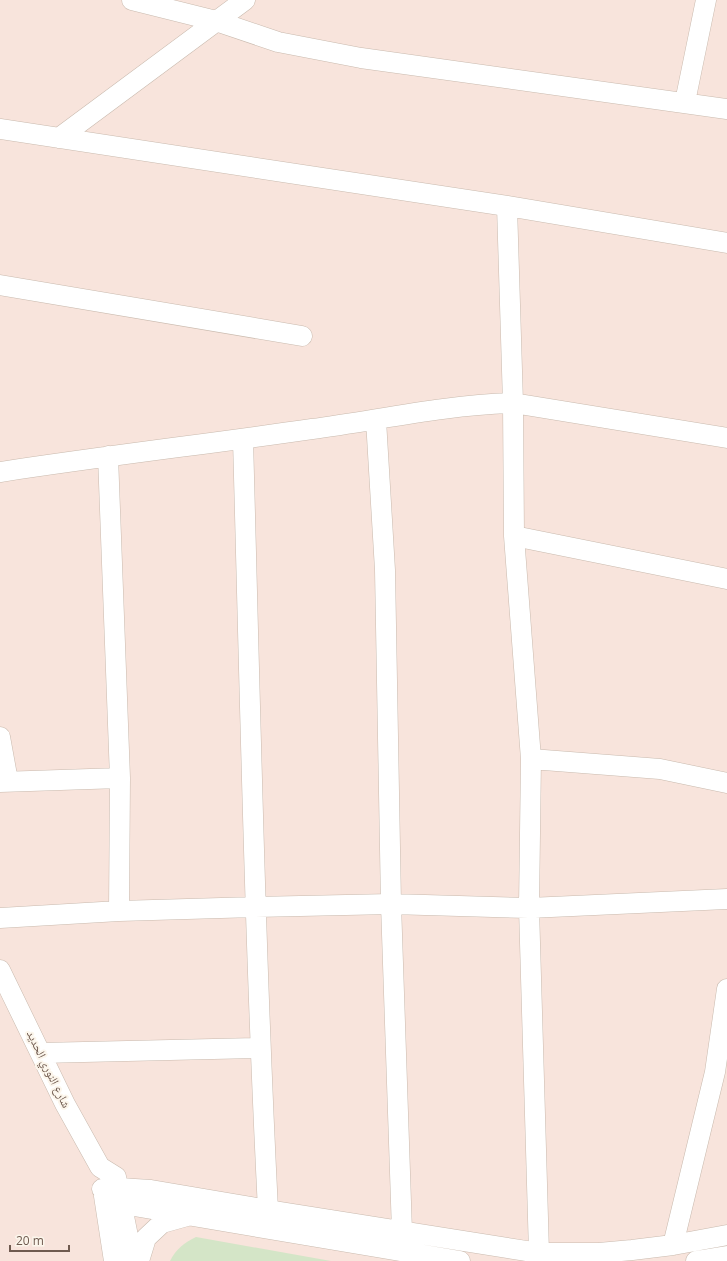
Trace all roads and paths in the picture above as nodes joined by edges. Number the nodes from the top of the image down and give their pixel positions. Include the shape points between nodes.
1 (132, 0) edge
2 (245, 0) edge
3 (706, 0) edge
4 (216, 21) junction
5 (685, 102) junction
6 (727, 109) edge
7 (0, 129) edge
8 (59, 138) junction
9 (507, 206) junction
10 (727, 243) edge
11 (0, 285) edge
12 (302, 336) dead end
13 (513, 403) junction
14 (376, 420) junction
15 (727, 438) edge
16 (244, 439) junction
17 (108, 456) junction
18 (0, 472) edge
19 (514, 536) junction
20 (727, 579) edge
21 (0, 737) edge
22 (530, 759) junction
23 (120, 778) junction
24 (4, 782) edge
25 (727, 783) edge
26 (727, 899) edge
27 (391, 904) junction
28 (255, 907) junction
29 (529, 908) junction
30 (119, 911) junction
31 (0, 918) edge
32 (0, 970) edge
33 (727, 989) edge
34 (260, 1048) junction
35 (41, 1053) junction
36 (721, 1071) edge
37 (112, 1198) junction
38 (268, 1210) junction
39 (190, 1215) junction
40 (402, 1232) junction
41 (727, 1235) edge
42 (673, 1245) junction
43 (539, 1252) junction
44 (727, 1256) edge
45 (114, 1261) edge
46 (133, 1261) edge
47 (139, 1261) edge
48 (460, 1261) edge
49 (696, 1261) edge

1 - 4 street
2 - 4 street
3 - 5 street
4 - 5 street via 278,42 361,58
4 - 8 street
5 - 6 street
7 - 8 street
8 - 9 street
9 - 10 street
9 - 13 street
11 - 12 street
13 - 14 street via 452,407
13 - 15 street
13 - 19 street
14 - 16 street
14 - 27 street via 385,570
16 - 17 street
16 - 28 street
17 - 18 street
17 - 23 street
19 - 20 street
19 - 22 street
21 - 24 street
22 - 25 street via 660,768
22 - 29 street
23 - 24 street
23 - 30 street
26 - 29 street
27 - 28 street
27 - 29 street
27 - 40 street
28 - 30 street
28 - 34 street
29 - 43 street
30 - 31 street
32 - 35 street, شارع النوري الحديد
33 - 36 street
34 - 35 street
34 - 38 street
35 - 37 street, شارع النوري الحديد via 100,1167 116,1177
36 - 42 street
37 - 38 street via 151,1190
37 - 39 street via 134,1206
37 - 45 street, شارع النوري الحديد
37 - 46 street, شارع النوري الحديد
38 - 40 street
39 - 47 street via 162,1224 146,1238
39 - 48 street
40 - 43 street
41 - 42 street
42 - 43 street via 599,1253
44 - 49 street

